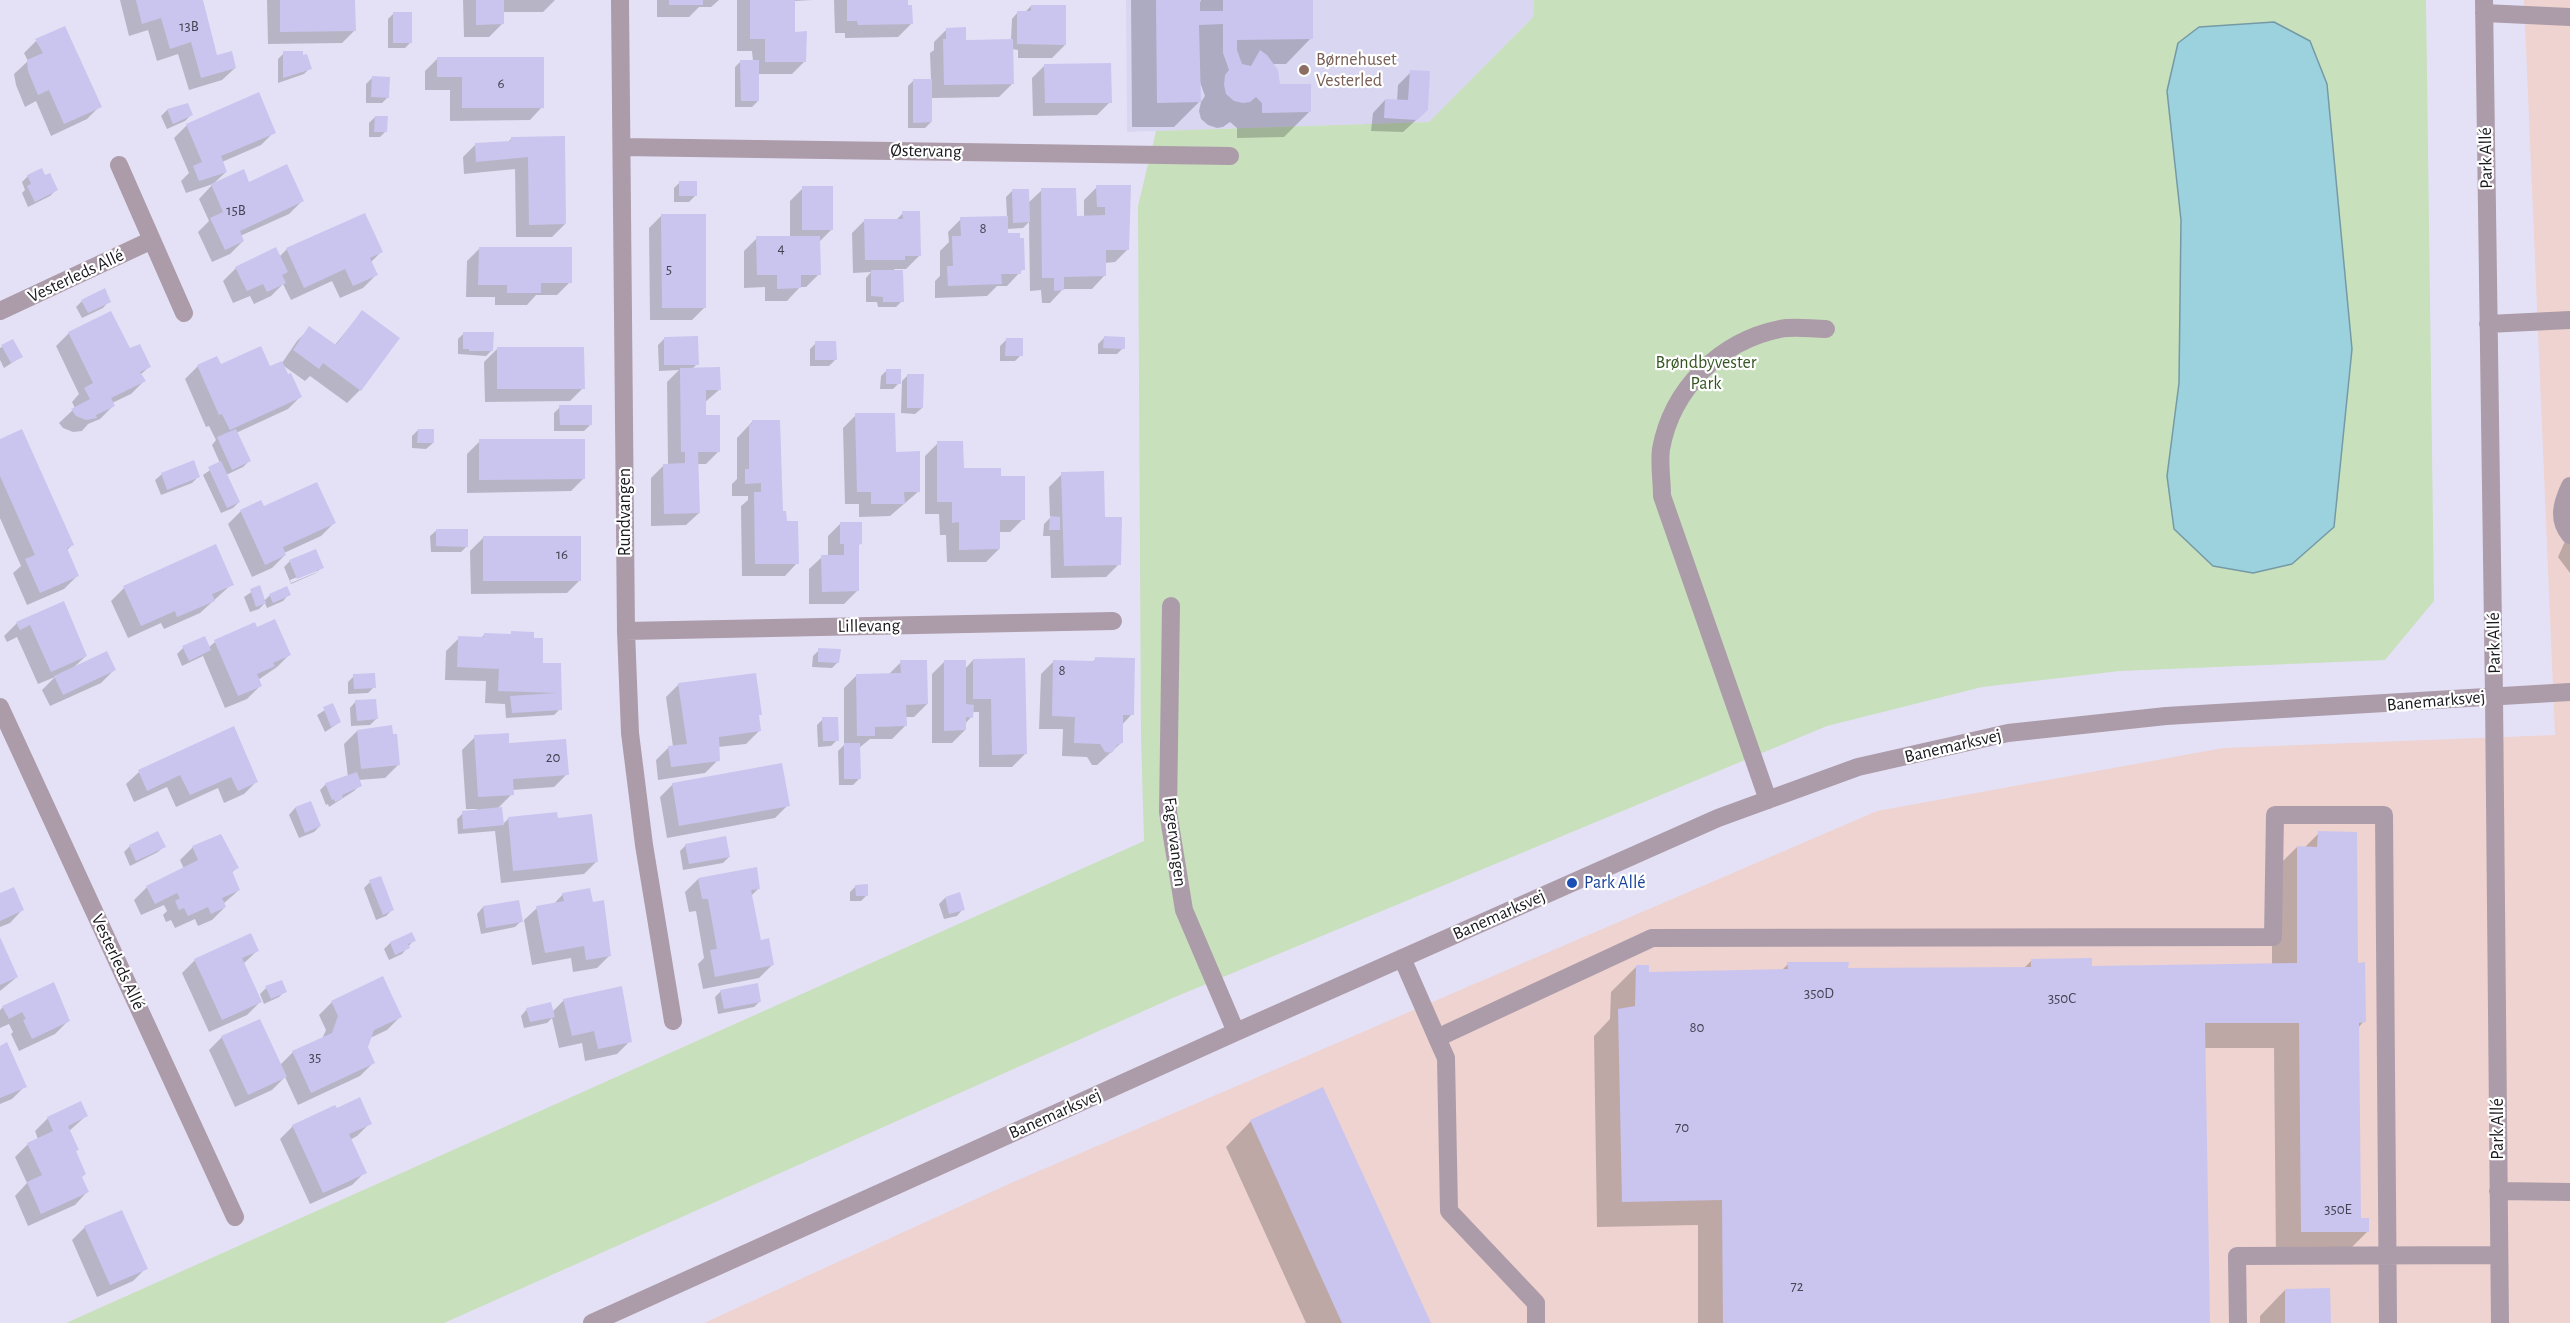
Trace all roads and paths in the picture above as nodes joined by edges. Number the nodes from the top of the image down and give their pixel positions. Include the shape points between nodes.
1 (620, 0) edge
2 (2484, 7) edge
3 (2570, 17) edge
4 (622, 147) junction
5 (1230, 156) dead end
6 (119, 165) dead end
7 (152, 240) junction
8 (0, 311) edge
9 (184, 313) dead end
10 (2570, 320) edge
11 (2488, 324) junction
12 (1826, 328) dead end
13 (2570, 486) edge
14 (2570, 535) edge
15 (1172, 606) dead end
16 (1113, 621) dead end
17 (626, 631) junction
18 (2570, 692) edge
19 (2494, 696) junction
20 (0, 707) edge
21 (1768, 800) junction
22 (1402, 958) junction
23 (673, 1021) dead end
24 (1236, 1032) junction
25 (1437, 1038) junction
26 (2498, 1191) junction
27 (2570, 1192) edge
28 (235, 1217) dead end
29 (2388, 1254) junction
30 (2499, 1255) junction
31 (592, 1323) edge
32 (1536, 1323) edge
33 (2238, 1323) edge
34 (2388, 1323) edge
35 (2500, 1323) edge

1 - 4 street, Rundvangen
2 - 3 street
2 - 11 street, Park Allé
4 - 5 street, Østervang
4 - 17 street, Rundvangen
6 - 7 street
7 - 8 street, Vesterleds Allé
7 - 9 street
10 - 11 street
11 - 19 street, Park Allé
12 - 21 street via 1781,329 1737,343 1701,370 1674,407 1661,450 1662,495
13 - 14 street via 2562,504 2563,526
15 - 24 street, Fagervangen via 1167,812 1184,910
16 - 17 street, Lillevang
17 - 23 street, Rundvangen via 630,733
18 - 19 street, Banemarksvej
19 - 21 street, Banemarksvej via 2166,717 2008,733 1858,767
19 - 26 street, Park Allé
20 - 28 street, Vesterleds Allé
21 - 22 street, Banemarksvej via 1718,818
22 - 24 street, Banemarksvej
22 - 25 street
24 - 31 street, Banemarksvej
25 - 29 street via 1652,938 2273,937 2275,815 2384,815
25 - 32 street via 1446,1058 1449,1211 1536,1303
26 - 27 street
26 - 30 street, Park Allé
29 - 30 street
29 - 33 street via 2237,1256
29 - 34 street
30 - 35 street, Park Allé

